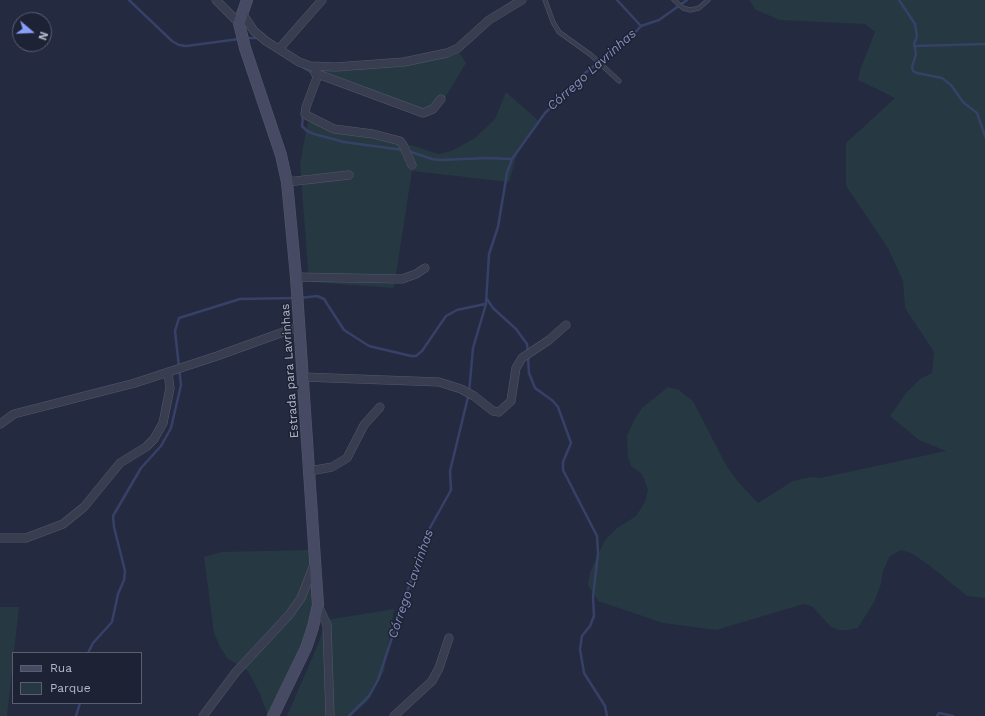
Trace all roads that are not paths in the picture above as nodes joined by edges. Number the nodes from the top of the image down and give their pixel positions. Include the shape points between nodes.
1 (216, 0) edge
2 (247, 0) edge
3 (322, 0) edge
4 (522, 0) edge
5 (545, 0) edge
6 (674, 0) edge
7 (708, 0) edge
8 (241, 18) junction
9 (279, 49) junction
10 (310, 66) junction
11 (318, 75) junction
12 (619, 81) dead end
13 (441, 99) dead end
14 (412, 165) dead end
15 (349, 175) dead end
16 (287, 182) junction
17 (425, 268) dead end
18 (296, 277) junction
19 (566, 325) dead end
20 (300, 326) junction
21 (168, 372) junction
22 (304, 377) junction
23 (380, 407) dead end
24 (0, 424) edge
25 (310, 471) junction
26 (0, 538) edge
27 (316, 561) junction
28 (318, 605) junction
29 (449, 638) dead end
30 (203, 716) edge
31 (273, 716) edge
32 (330, 716) edge
33 (394, 716) edge

1 - 8 street
2 - 8 street
3 - 9 street
4 - 10 street via 489,20 458,48 430,58 385,64
5 - 12 lane via 553,22 560,32 595,58
6 - 7 lane via 683,8 690,10 699,8
8 - 9 street
8 - 16 street, Estrada para Lavrinhas via 245,48 281,155
9 - 10 street
10 - 11 street
11 - 13 street via 423,113 433,109
11 - 14 street via 305,114 334,129 373,134 400,141
15 - 16 street
16 - 18 street, Estrada para Lavrinhas
17 - 18 street via 402,279
18 - 20 street, Estrada para Lavrinhas
19 - 22 street via 522,358 516,368 510,401 499,412 493,411 461,389 439,382
20 - 21 street
20 - 22 street, Estrada para Lavrinhas
21 - 24 street via 122,387 14,414
21 - 26 street via 170,388 163,423 150,443 120,463 84,506 63,524 26,538
22 - 25 street, Estrada para Lavrinhas
23 - 25 street via 364,425 347,458 332,466
25 - 27 street, Estrada para Lavrinhas
27 - 28 street, Estrada para Lavrinhas
27 - 30 street via 297,604 236,672
28 - 31 street, Estrada para Lavrinhas via 306,648
28 - 32 street via 327,625
29 - 33 street via 432,681

